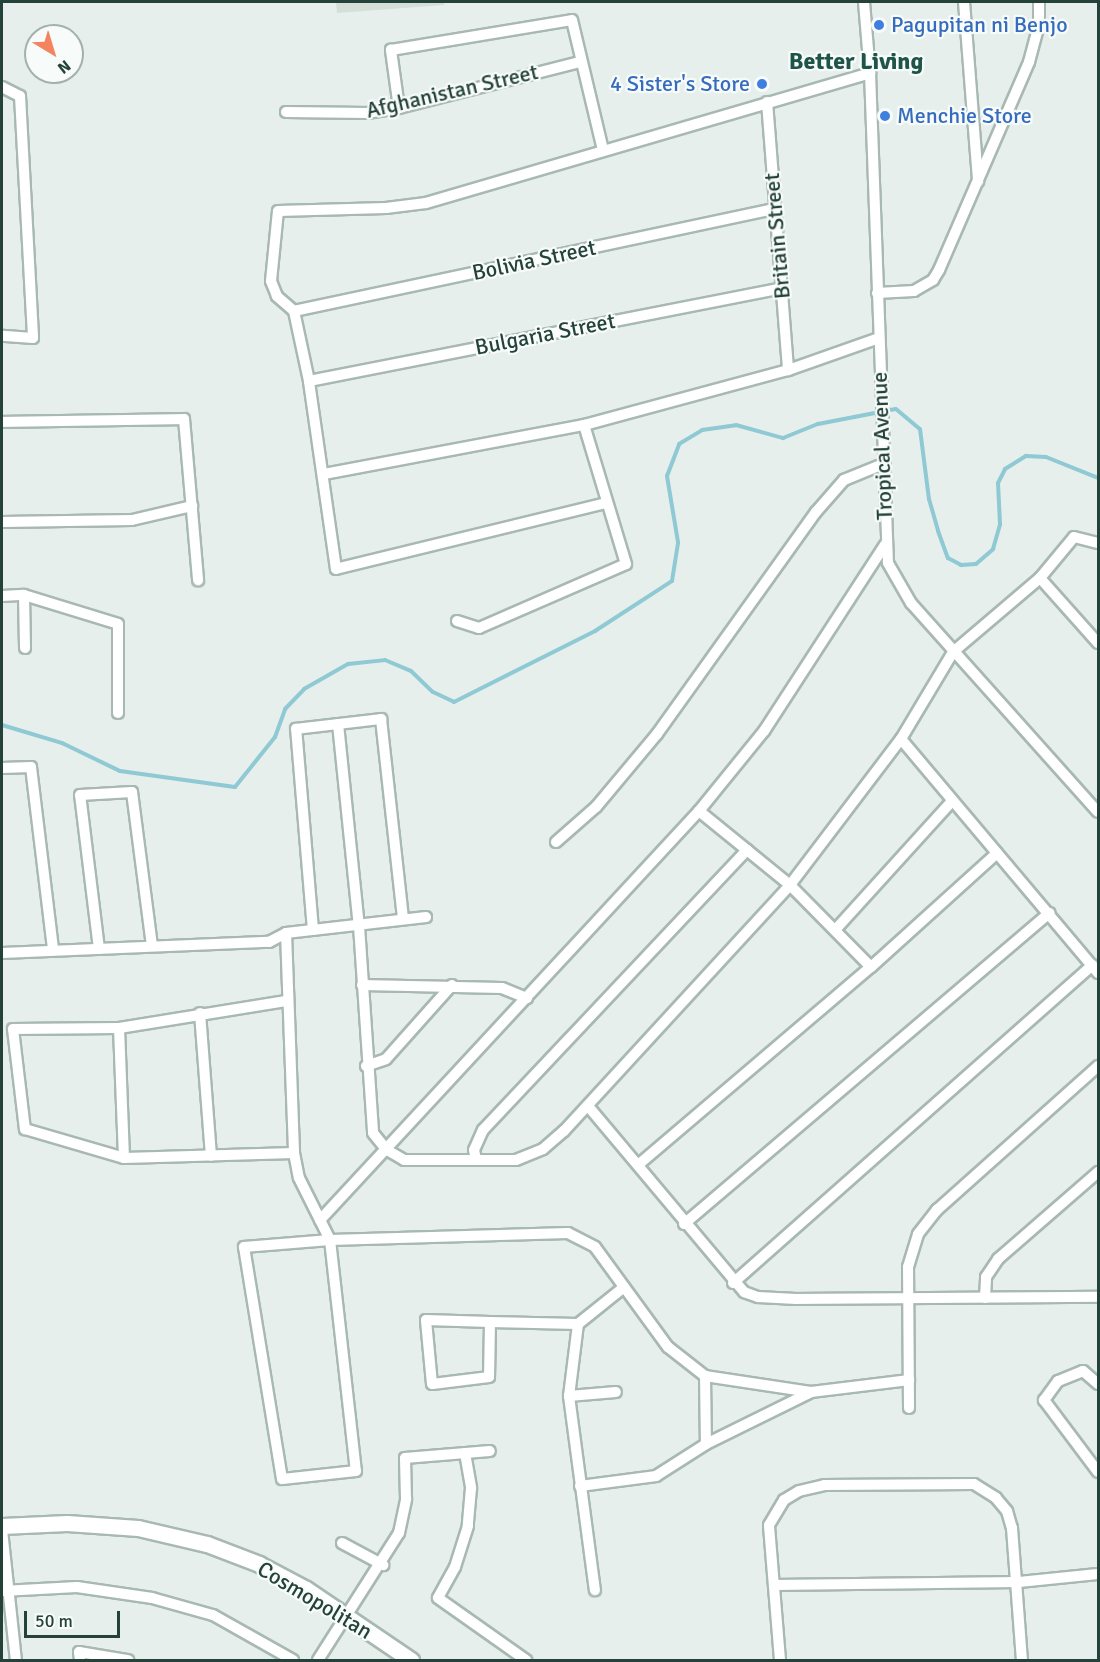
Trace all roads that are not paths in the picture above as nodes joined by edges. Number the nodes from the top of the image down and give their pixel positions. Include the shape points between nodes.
1 (864, 2) edge
2 (964, 2) edge
3 (1039, 2) edge
4 (580, 62) junction
5 (870, 73) junction
6 (2, 87) edge
7 (766, 102) junction
8 (399, 108) junction
9 (286, 112) dead end
10 (603, 150) junction
11 (978, 184) junction
12 (774, 209) junction
13 (781, 288) junction
14 (878, 293) junction
15 (294, 311) junction
16 (2, 336) edge
17 (879, 338) junction
18 (788, 370) junction
19 (309, 381) junction
20 (2, 422) edge
21 (584, 425) junction
22 (883, 464) junction
23 (324, 474) junction
24 (606, 503) junction
25 (192, 506) junction
26 (2, 522) edge
27 (1098, 543) edge
28 (885, 545) junction
29 (1040, 578) junction
30 (198, 580) dead end
31 (24, 595) junction
32 (2, 596) edge
33 (457, 621) dead end
34 (1098, 643) edge
35 (25, 648) dead end
36 (953, 652) junction
37 (118, 713) dead end
38 (338, 724) junction
39 (902, 739) junction
40 (2, 768) edge
41 (952, 801) junction
42 (699, 811) junction
43 (1098, 812) edge
44 (556, 842) dead end
45 (747, 850) junction
46 (998, 853) junction
47 (790, 885) junction
48 (1049, 913) junction
49 (426, 917) dead end
50 (403, 919) junction
51 (359, 926) junction
52 (836, 929) junction
53 (313, 930) junction
54 (286, 933) junction
55 (152, 946) junction
56 (99, 949) junction
57 (53, 950) junction
58 (2, 953) edge
59 (872, 967) junction
60 (1095, 969) edge
61 (362, 985) junction
62 (452, 985) junction
63 (527, 998) junction
64 (286, 1001) junction
65 (200, 1013) junction
66 (119, 1028) junction
67 (366, 1065) junction
68 (1098, 1066) edge
69 (588, 1106) junction
70 (387, 1150) junction
71 (294, 1153) junction
72 (211, 1156) junction
73 (124, 1158) junction
74 (476, 1159) junction
75 (638, 1165) junction
76 (1098, 1172) edge
77 (320, 1220) junction
78 (684, 1224) junction
79 (330, 1240) junction
80 (733, 1283) junction
81 (624, 1287) junction
82 (1098, 1297) edge
83 (908, 1298) junction
84 (985, 1298) junction
85 (490, 1322) junction
86 (578, 1324) junction
87 (705, 1376) junction
88 (909, 1380) junction
89 (1098, 1384) edge
90 (616, 1392) dead end
91 (811, 1392) junction
92 (569, 1396) junction
93 (909, 1408) dead end
94 (706, 1444) junction
95 (490, 1451) dead end
96 (465, 1453) junction
97 (1098, 1472) edge
98 (580, 1486) junction
99 (2, 1526) edge
100 (2, 1530) edge
101 (342, 1543) dead end
102 (382, 1564) junction
103 (1098, 1574) edge
104 (1019, 1582) junction
105 (774, 1586) junction
106 (595, 1590) dead end
107 (5, 1591) edge
108 (347, 1617) junction
109 (79, 1656) edge
110 (15, 1660) edge
111 (128, 1660) edge
112 (293, 1660) edge
113 (318, 1660) edge
114 (411, 1660) edge
115 (526, 1660) edge
116 (780, 1660) edge
117 (1022, 1660) edge

1 - 5 street, Tropical Avenue
2 - 11 street
3 - 11 street via 1036,41
4 - 8 street, Afghanistan Street
4 - 8 street via 572,20 391,50
4 - 10 street
5 - 7 street
5 - 14 street, Tropical Avenue
6 - 16 street via 20,96 33,338
7 - 10 street
7 - 12 street, Britain Street
8 - 9 street, Afghanistan Street via 367,113
10 - 15 street via 426,203 278,211 271,281 277,296
11 - 14 street via 933,279 914,291
12 - 13 street, Britain Street
12 - 15 street, Bolivia Street
13 - 18 street, Britain Street
13 - 19 street, Bulgaria Street
14 - 17 street, Tropical Avenue
15 - 19 street
17 - 18 street
17 - 22 street, Tropical Avenue
18 - 21 street
19 - 23 street
20 - 25 street via 184,419
21 - 23 street
21 - 24 street
22 - 28 street, Tropical Avenue
22 - 44 street via 844,480 816,512 642,752 596,807
23 - 24 street via 336,569
24 - 33 street via 626,564 479,628
25 - 26 street via 132,520
25 - 30 street
27 - 29 street via 1074,537
28 - 36 street, Tropical Avenue via 896,582
28 - 42 street via 764,731
29 - 34 street
29 - 36 street
31 - 32 street
31 - 35 street
31 - 37 street via 118,624
36 - 39 street
36 - 43 street, Tropical Avenue
38 - 50 street via 381,719
38 - 51 street
38 - 53 street via 296,729
39 - 41 street
39 - 47 street
40 - 57 street via 31,766
41 - 46 street
41 - 52 street
42 - 45 street
42 - 63 street
45 - 47 street
45 - 74 street via 483,1130 474,1150
46 - 48 street
46 - 59 street
47 - 52 street
47 - 69 street
48 - 60 street
48 - 78 street
49 - 50 street
50 - 51 street
51 - 53 street
51 - 61 street
52 - 59 street
53 - 54 street
54 - 55 street via 269,942
54 - 64 street
55 - 56 street
55 - 56 street via 132,792 80,795
56 - 57 street
57 - 58 street
59 - 75 street
60 - 80 street
61 - 62 street
61 - 67 street
62 - 63 street via 502,988
62 - 67 street via 386,1059
63 - 70 street
64 - 65 street
64 - 71 street
65 - 66 street
65 - 72 street
66 - 73 street
66 - 73 street via 13,1029 25,1129
67 - 70 street via 369,1120 373,1133
68 - 83 street via 937,1210 918,1234 908,1267
69 - 74 street via 531,1156 516,1160
69 - 75 street
70 - 74 street via 404,1160
70 - 77 street
71 - 72 street
71 - 77 street via 299,1178
72 - 73 street
75 - 78 street
76 - 84 street via 998,1258 986,1277
77 - 79 street
78 - 80 street
79 - 79 street via 356,1471 282,1479 244,1247
79 - 81 street via 568,1233 594,1247
80 - 83 street via 758,1297
81 - 86 street
81 - 87 street via 668,1347
82 - 84 street
83 - 84 street
83 - 88 street
85 - 85 street via 426,1320 432,1384 489,1377
85 - 86 street
86 - 92 street
87 - 91 street
87 - 94 street
88 - 91 street
88 - 93 street
89 - 97 street via 1083,1371 1058,1381 1044,1400
90 - 92 street
91 - 94 street
92 - 98 street
94 - 98 street via 656,1476
95 - 96 street
96 - 102 street via 405,1458 406,1499 399,1533
96 - 115 street via 471,1488 468,1526 455,1567 438,1598
98 - 106 street
99 - 108 street, Cosmopolitan via 67,1523 138,1528 207,1544 259,1564
100 - 107 street
101 - 102 street
102 - 108 street
103 - 104 street
104 - 105 street
104 - 105 street via 1006,1511 996,1498 974,1484 824,1485 799,1491 775,1511 769,1525
104 - 117 street
105 - 116 street
107 - 110 street
107 - 112 street via 77,1587 152,1598 213,1614
108 - 113 street
108 - 114 street, Cosmopolitan
109 - 111 street

